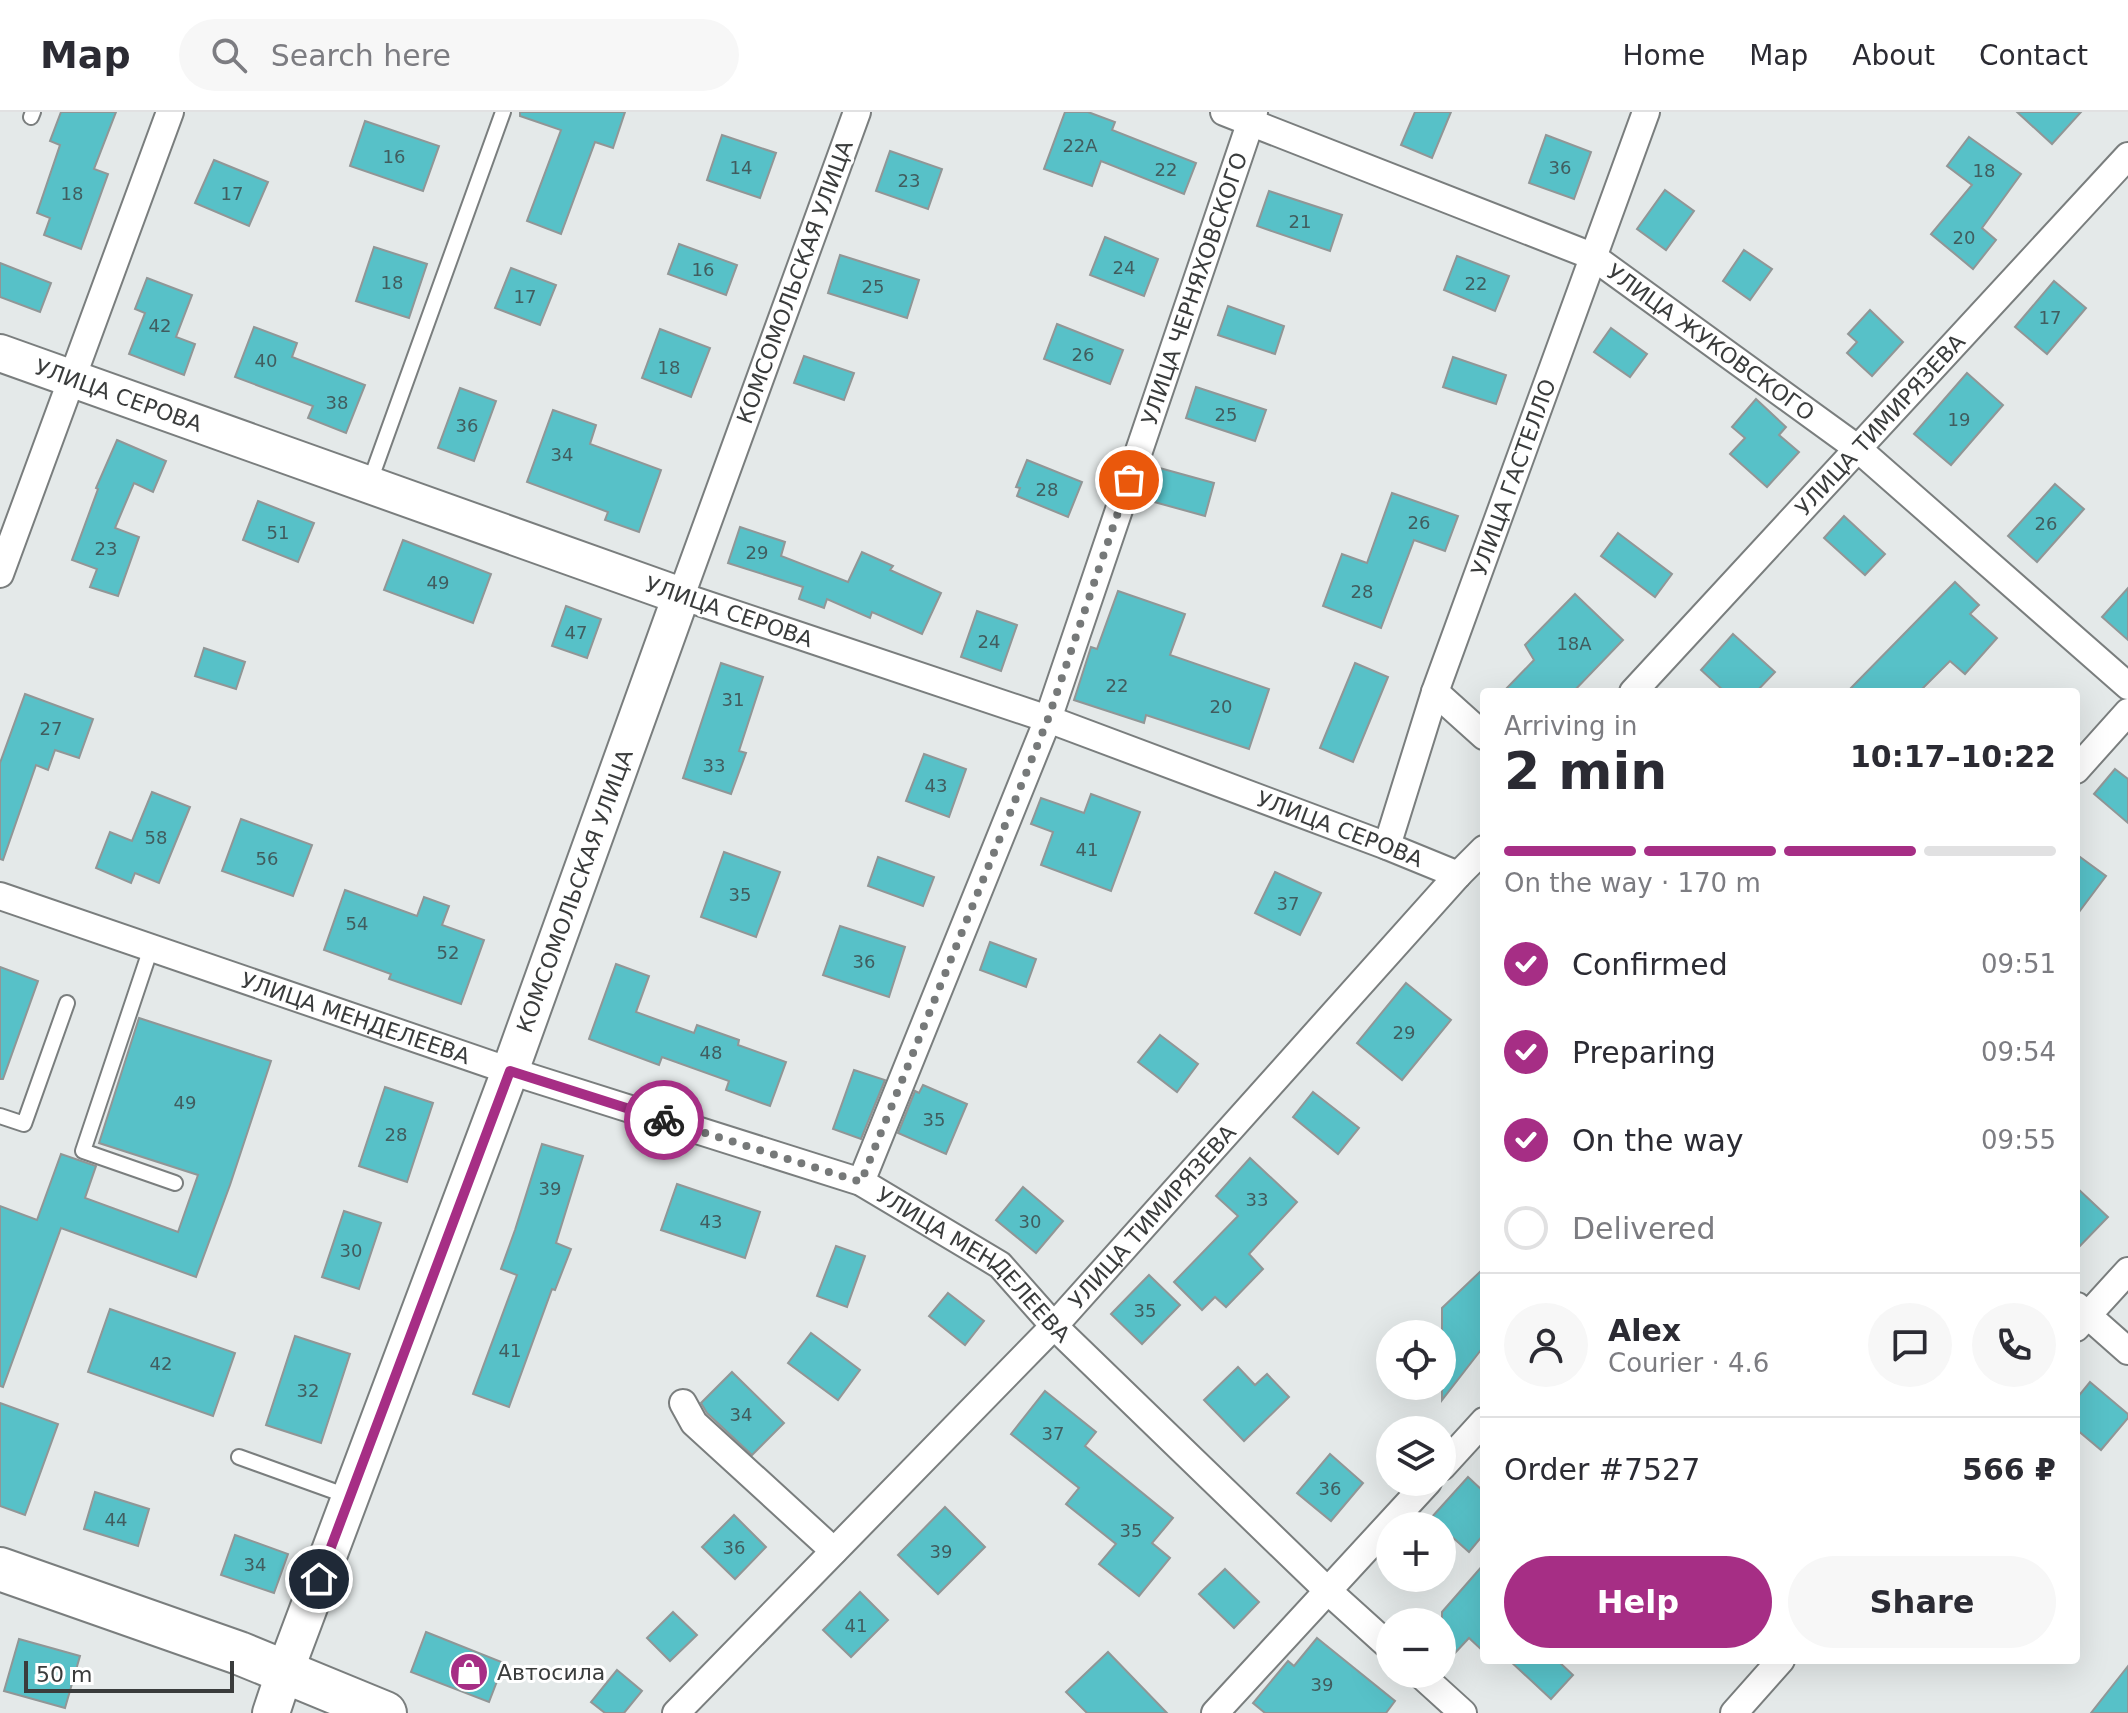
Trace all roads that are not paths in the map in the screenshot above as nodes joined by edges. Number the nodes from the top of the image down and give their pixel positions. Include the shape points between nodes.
1 (170, 112) edge
2 (503, 112) edge
3 (857, 112) edge
4 (1224, 112) edge
5 (1646, 112) edge
6 (1252, 117) edge
7 (2128, 156) edge
8 (1592, 256) junction
9 (0, 353) edge
10 (71, 378) junction
11 (1857, 448) junction
12 (369, 485) junction
13 (0, 574) edge
14 (681, 596) junction
15 (2128, 686) edge
16 (1637, 688) edge
17 (1435, 692) junction
18 (2128, 712) edge
19 (1048, 719) junction
20 (1480, 732) edge
21 (2080, 766) edge
22 (1387, 846) junction
23 (1480, 853) edge
24 (1458, 875) junction
25 (0, 896) edge
26 (151, 948) junction
27 (67, 1003) dead end
28 (510, 1071) junction
29 (0, 1116) edge
30 (861, 1182) junction
31 (175, 1183) dead end
32 (2128, 1271) edge
33 (2080, 1316) edge
34 (1054, 1326) junction
35 (2128, 1351) edge
36 (683, 1403) dead end
37 (1480, 1425) edge
38 (1456, 1452) edge
39 (239, 1457) dead end
40 (1415, 1496) edge
41 (350, 1497) junction
42 (834, 1551) junction
43 (0, 1569) edge
44 (1328, 1591) junction
45 (1376, 1634) edge
46 (1777, 1664) edge
47 (285, 1671) junction
48 (1435, 1688) edge
49 (271, 1713) edge
50 (385, 1713) edge
51 (676, 1713) edge
52 (1215, 1713) edge
53 (1463, 1713) edge
54 (1734, 1713) edge

1 - 10 street
2 - 12 lane
3 - 14 street, КОМСОМОЛЬСКАЯ УЛИЦА
4 - 6 street, УЛИЦА ЖУКОВСКОГО
5 - 8 street, УЛИЦА ГАСТЕЛЛО
6 - 8 street, УЛИЦА ЖУКОВСКОГО
6 - 19 street, УЛИЦА ЧЕРНЯХОВСКОГО
7 - 11 street, УЛИЦА ТИМИРЯЗЕВА
8 - 11 street, УЛИЦА ЖУКОВСКОГО
8 - 17 street, УЛИЦА ГАСТЕЛЛО
9 - 10 main road, УЛИЦА СЕРОВА
10 - 12 main road, УЛИЦА СЕРОВА
10 - 13 street
11 - 15 street, УЛИЦА ЖУКОВСКОГО
11 - 16 street, УЛИЦА ТИМИРЯЗЕВА
12 - 14 main road, УЛИЦА СЕРОВА
14 - 19 street, УЛИЦА СЕРОВА
14 - 28 main road, КОМСОМОЛЬСКАЯ УЛИЦА
17 - 20 street
17 - 22 street, УЛИЦА ГАСТЕЛЛО
18 - 21 street
19 - 22 street, УЛИЦА СЕРОВА
19 - 30 street, УЛИЦА ЧЕРНЯХОВСКОГО
22 - 24 street, УЛИЦА СЕРОВА
23 - 24 street, УЛИЦА ТИМИРЯЗЕВА
24 - 34 street, УЛИЦА ТИМИРЯЗЕВА
25 - 26 street, УЛИЦА МЕНДЕЛЕЕВА
26 - 28 street, УЛИЦА МЕНДЕЛЕЕВА
26 - 31 lane via 83,1151
27 - 29 lane via 24,1124
28 - 30 street, УЛИЦА МЕНДЕЛЕЕВА
28 - 41 main road, КОМСОМОЛЬСКАЯ УЛИЦА
30 - 34 street, УЛИЦА МЕНДЕЛЕЕВА via 1000,1265
32 - 33 street
33 - 35 street
34 - 42 street, УЛИЦА ТИМИРЯЗЕВА
34 - 44 street, УЛИЦА МЕНДЕЛЕЕВА
36 - 42 street via 694,1423
37 - 38 street
39 - 41 lane
40 - 44 street
41 - 47 main road, КОМСОМОЛЬСКАЯ УЛИЦА
42 - 51 street, УЛИЦА ТИМИРЯЗЕВА
43 - 47 main road
44 - 45 street, УЛИЦА МЕНДЕЛЕЕВА
44 - 52 street
46 - 54 street
47 - 49 main road, КОМСОМОЛЬСКАЯ УЛИЦА
47 - 50 main road
48 - 53 street

